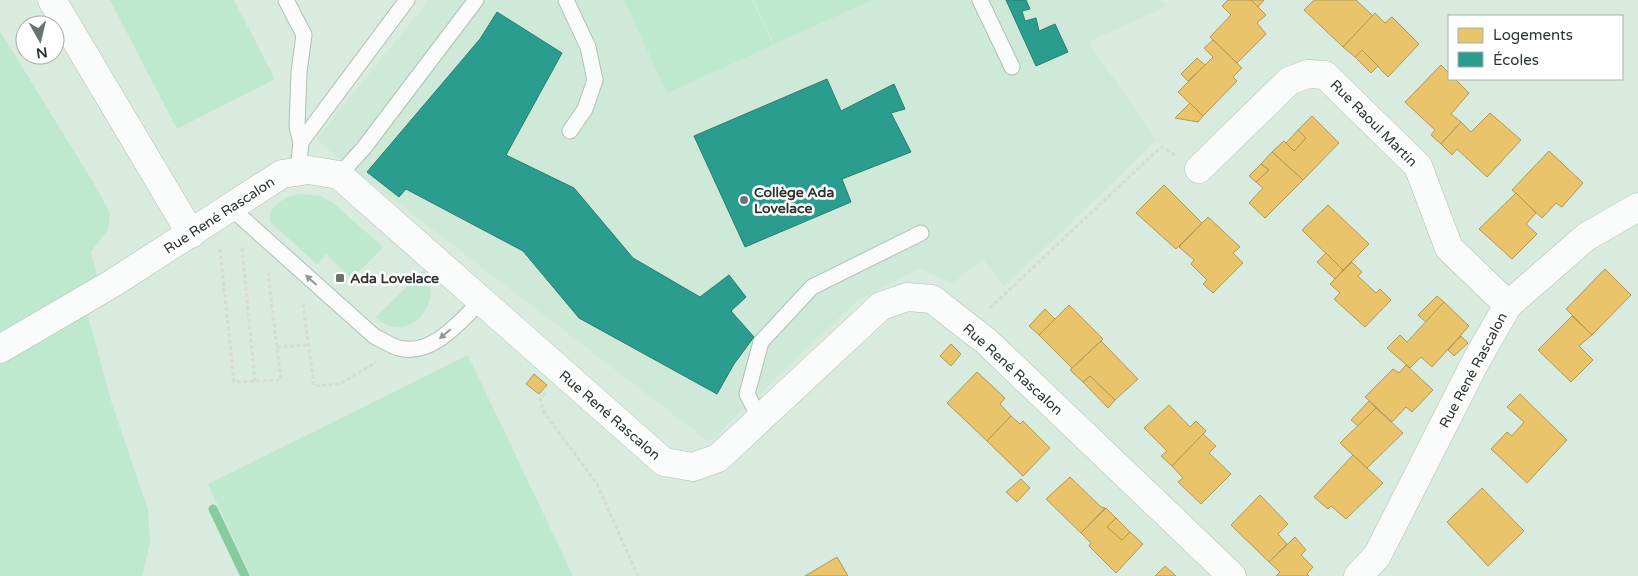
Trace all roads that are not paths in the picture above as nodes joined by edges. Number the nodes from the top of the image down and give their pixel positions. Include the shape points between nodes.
1 (52, 0) edge
2 (286, 0) edge
3 (407, 0) edge
4 (476, 0) edge
5 (566, 0) edge
6 (980, 0) edge
7 (1012, 67) dead end
8 (570, 131) dead end
9 (301, 142) junction
10 (1199, 169) road end
11 (298, 171) junction
12 (339, 175) junction
13 (1638, 207) edge
14 (217, 220) junction
15 (921, 233) dead end
16 (481, 301) junction
17 (1508, 305) junction
18 (0, 349) edge
19 (760, 418) junction
20 (1232, 576) edge
21 (1358, 576) edge

1 - 14 street
2 - 9 lane via 304,35 297,118
3 - 9 lane
4 - 12 lane via 363,150
5 - 8 lane via 588,47 595,80 585,110
6 - 7 lane
9 - 11 lane
10 - 17 street, Rue Raoul Martin via 1289,81 1308,74 1325,75 1418,166 1449,248
11 - 12 street, Rue René Rascalon
11 - 14 street, Rue René Rascalon via 282,174
12 - 16 street, Rue René Rascalon
13 - 17 street, Rue René Rascalon via 1586,237
16 -> 14 lane via 442,338 421,349 400,348 374,336 264,238
14 - 18 street, Rue René Rascalon
15 - 19 lane via 812,287 761,342 747,394
16 - 19 street, Rue René Rascalon via 664,462 694,468 718,458
17 - 21 street, Rue René Rascalon via 1377,556
19 - 20 street, Rue René Rascalon via 881,306 907,297 932,299 986,341

